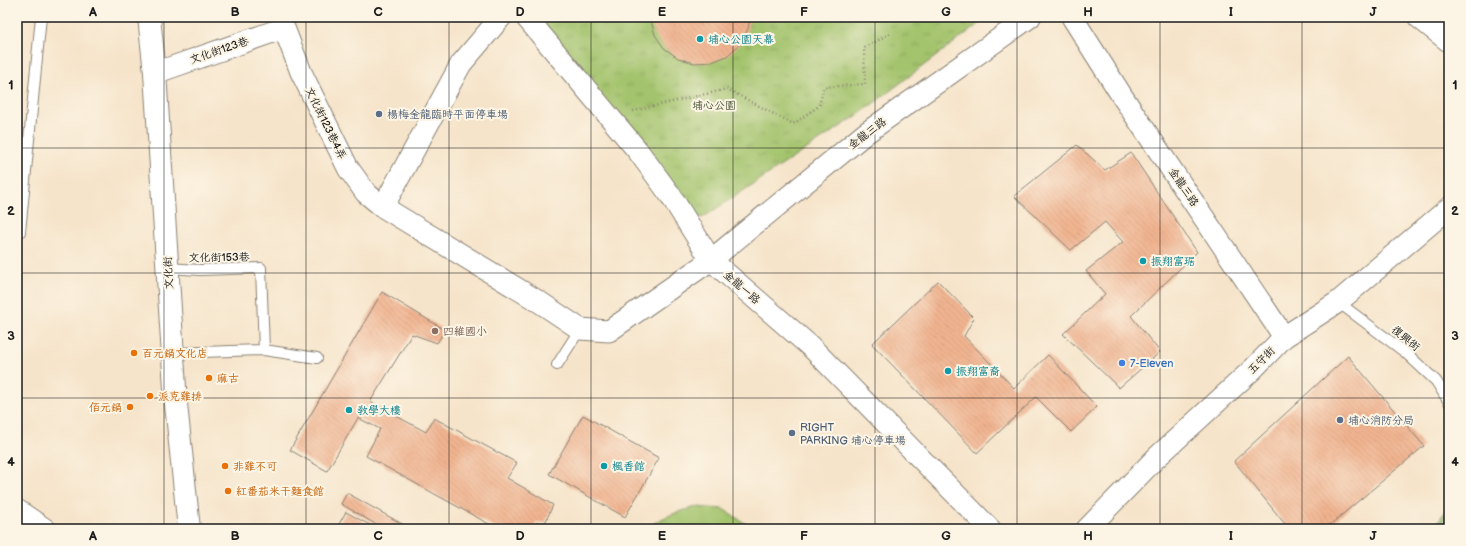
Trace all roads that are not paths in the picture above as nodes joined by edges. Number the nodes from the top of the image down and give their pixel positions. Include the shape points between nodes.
1 (41, 17) edge
2 (149, 17) edge
3 (501, 17) edge
4 (526, 17) edge
5 (1030, 17) edge
6 (1072, 17) edge
7 (1419, 17) edge
8 (284, 28) joint
9 (1449, 41) edge
10 (155, 73) junction
11 (383, 207) junction
12 (1449, 208) edge
13 (20, 232) dead end
14 (711, 260) junction
15 (167, 268) junction
16 (1338, 302) junction
17 (580, 329) junction
18 (1284, 337) junction
19 (264, 350) junction
20 (172, 353) junction
21 (317, 358) dead end
22 (557, 365) dead end
23 (1449, 402) edge
24 (17, 510) edge
25 (45, 529) edge
26 (188, 529) edge
27 (990, 529) edge
28 (1087, 529) edge

1 - 13 lane
2 - 10 street, 文化街
3 - 11 street via 461,64
4 - 14 street, 金龍一路 via 638,151 671,196
5 - 14 street, 金龍三路 via 866,133
6 - 18 street, 金龍三路
7 - 9 street
8 - 10 street, 文化街123巷
8 - 11 street, 文化街123巷4弄 via 301,72 348,168 366,194
10 - 15 street, 文化街
11 - 17 street, 文化街123巷4弄
12 - 16 street, 五守街
14 - 17 street, 金龍三路 via 609,331
14 - 27 street, 金龍一路 via 811,347
15 - 19 lane, 文化街153巷 via 261,268
15 - 20 street, 文化街
16 - 18 street, 五守街
16 - 23 lane, 復興街 via 1406,353 1436,381
17 - 22 lane
18 - 28 street, 五守街 via 1156,458
19 - 20 lane
19 - 21 lane
20 - 26 street, 文化街
24 - 25 street

